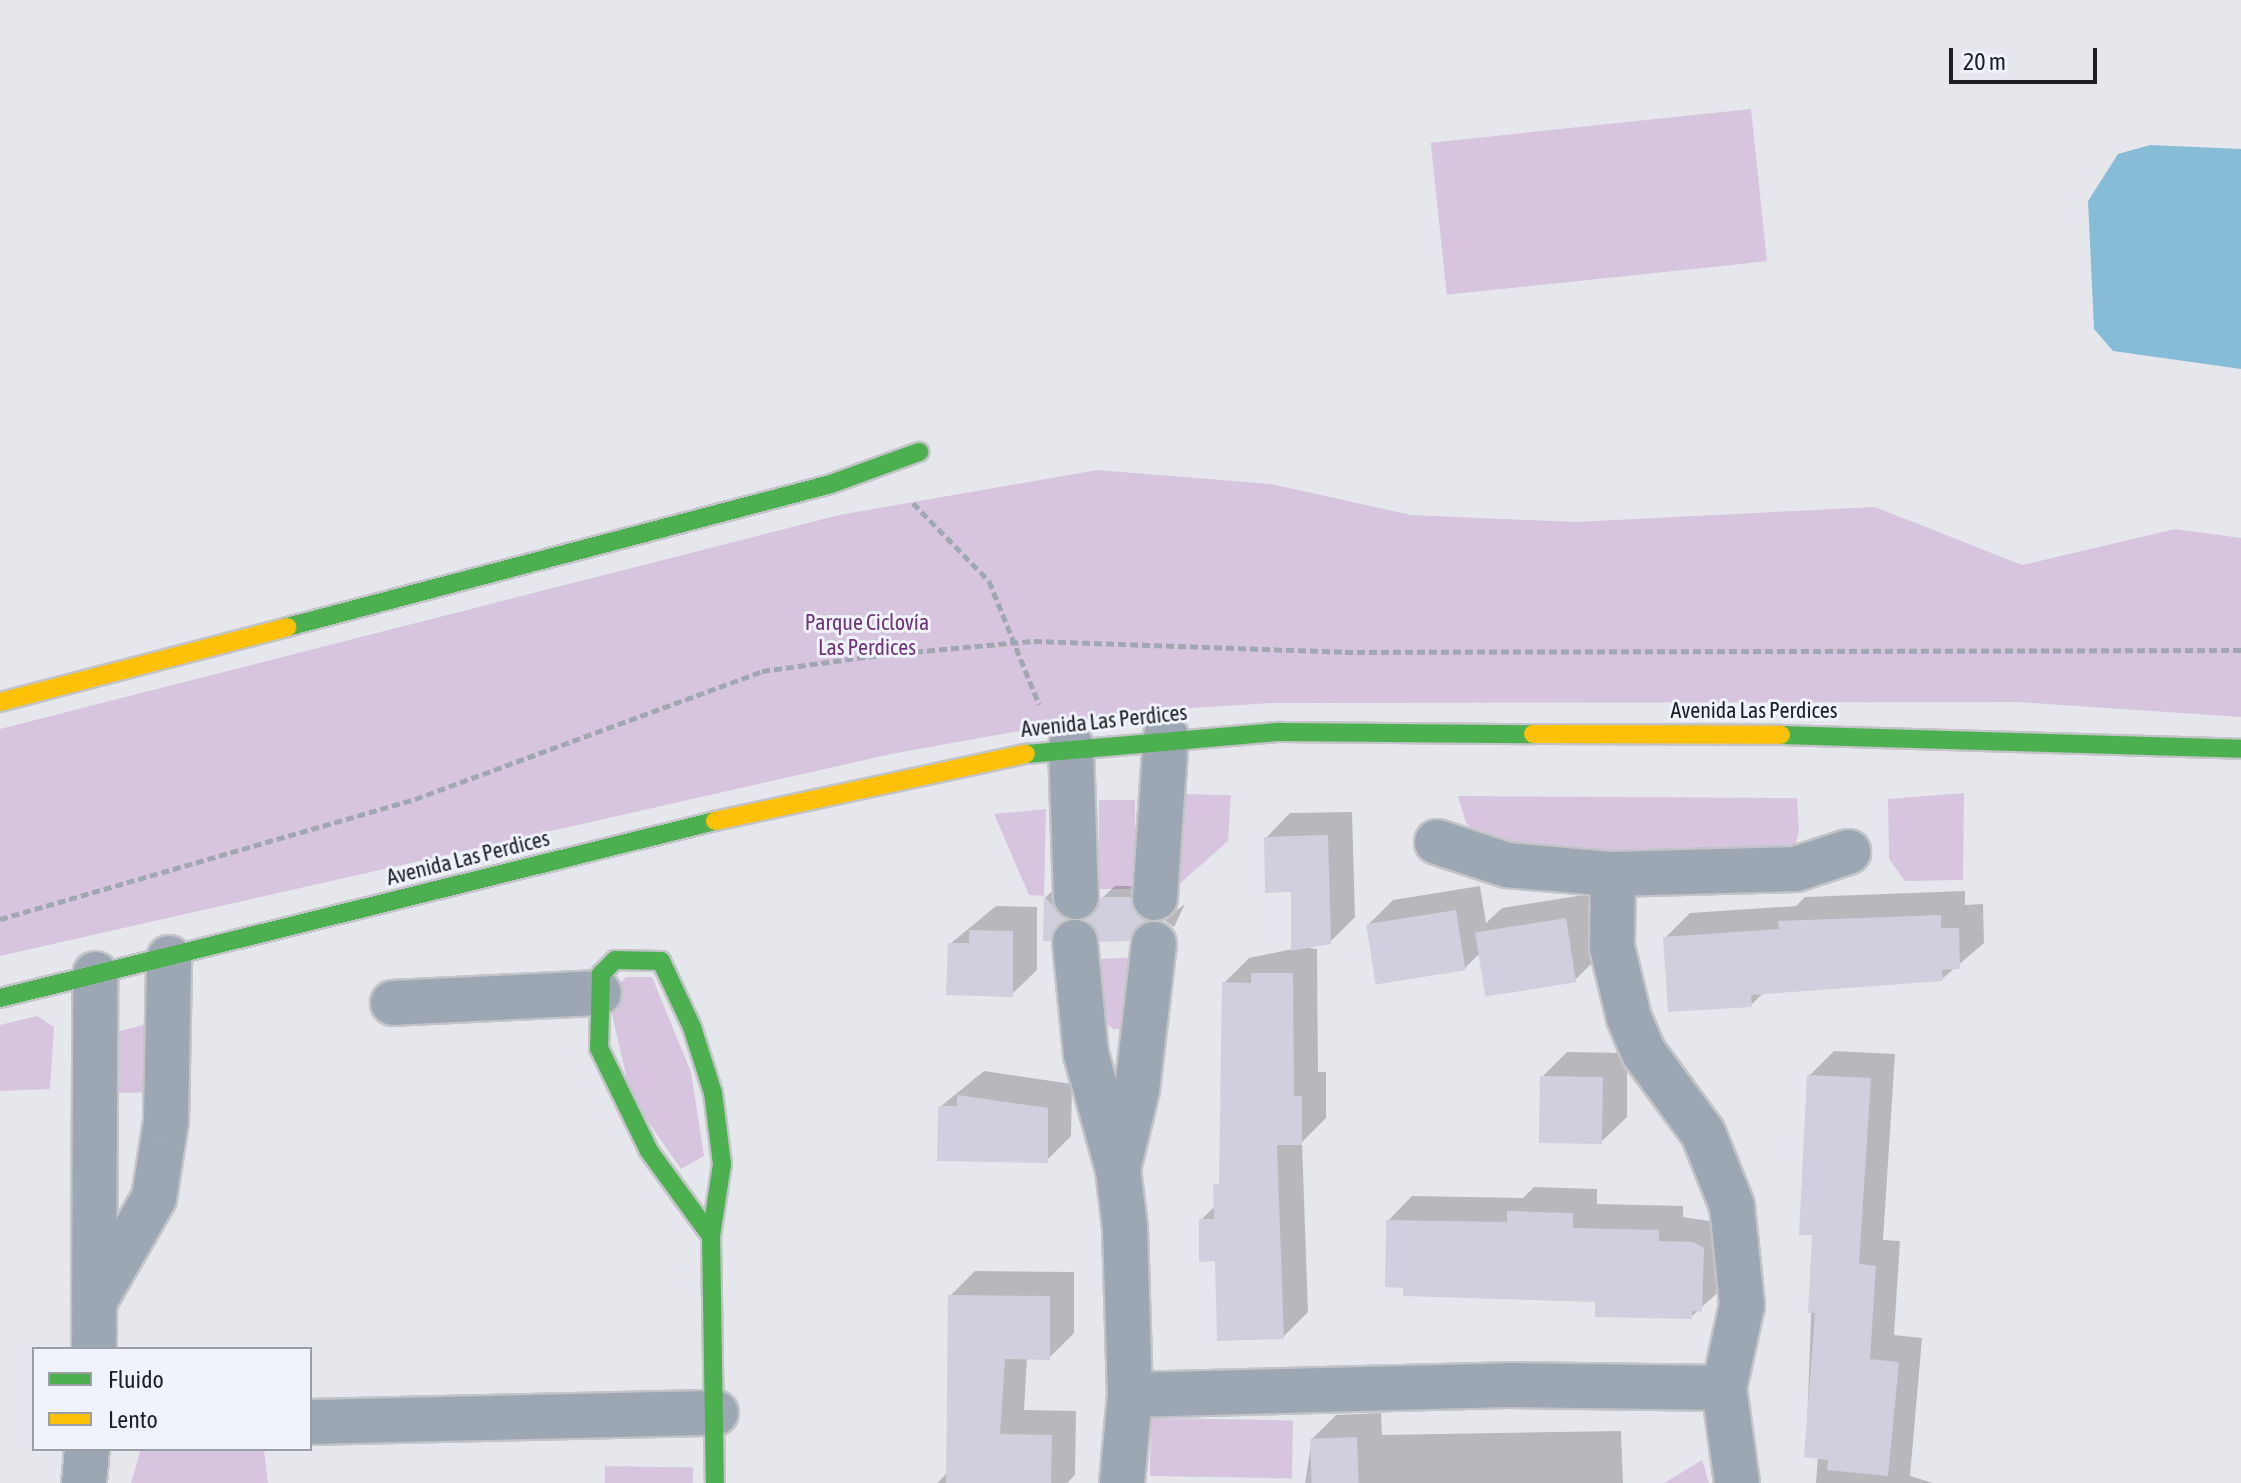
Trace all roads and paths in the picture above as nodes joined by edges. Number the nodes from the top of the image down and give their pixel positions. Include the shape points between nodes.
1 (919, 452) dead end
2 (871, 470) junction
3 (0, 702) edge
4 (1166, 736) junction
5 (1071, 746) junction
6 (2241, 749) edge
7 (1437, 842) dead end
8 (1848, 852) dead end
9 (1613, 874) junction
10 (1076, 897) dead end
11 (1155, 898) dead end
12 (1075, 942) dead end
13 (1154, 944) dead end
14 (169, 958) junction
15 (95, 974) junction
16 (599, 993) junction
17 (0, 998) edge
18 (393, 1003) dead end
19 (1118, 1169) junction
20 (711, 1236) junction
21 (97, 1297) junction
22 (94, 1347) edge
23 (1724, 1388) junction
24 (1130, 1395) junction
25 (716, 1413) junction
26 (312, 1422) edge
27 (87, 1451) edge
28 (84, 1483) edge
29 (715, 1483) edge
30 (1122, 1483) edge
31 (1737, 1483) edge

1 - 2 street
2 - 3 street
2 - 5 path via 989,581 1033,696
4 - 5 street, Avenida Las Perdices
4 - 6 street, Avenida Las Perdices via 1912,736
4 - 11 street
5 - 10 street
5 - 14 street, Avenida Las Perdices via 879,780
7 - 9 street via 1507,865
8 - 9 street via 1796,869
9 - 23 street via 1612,947 1629,1018 1644,1053 1703,1133 1732,1206 1742,1305
12 - 19 street via 1093,1089
13 - 19 street via 1137,1090
14 - 15 street, Avenida Las Perdices
14 - 21 street via 166,1121 154,1198
15 - 17 street, Avenida Las Perdices
15 - 21 street via 89,1140
16 - 18 street
16 - 20 street via 599,1048 649,1151
16 - 20 street via 601,974 615,960 661,961 672,979 713,1093 722,1164
19 - 24 street
20 - 25 street
21 - 22 street
23 - 24 street via 1553,1384
23 - 31 street
24 - 30 street
25 - 26 street
25 - 29 street
27 - 28 street

